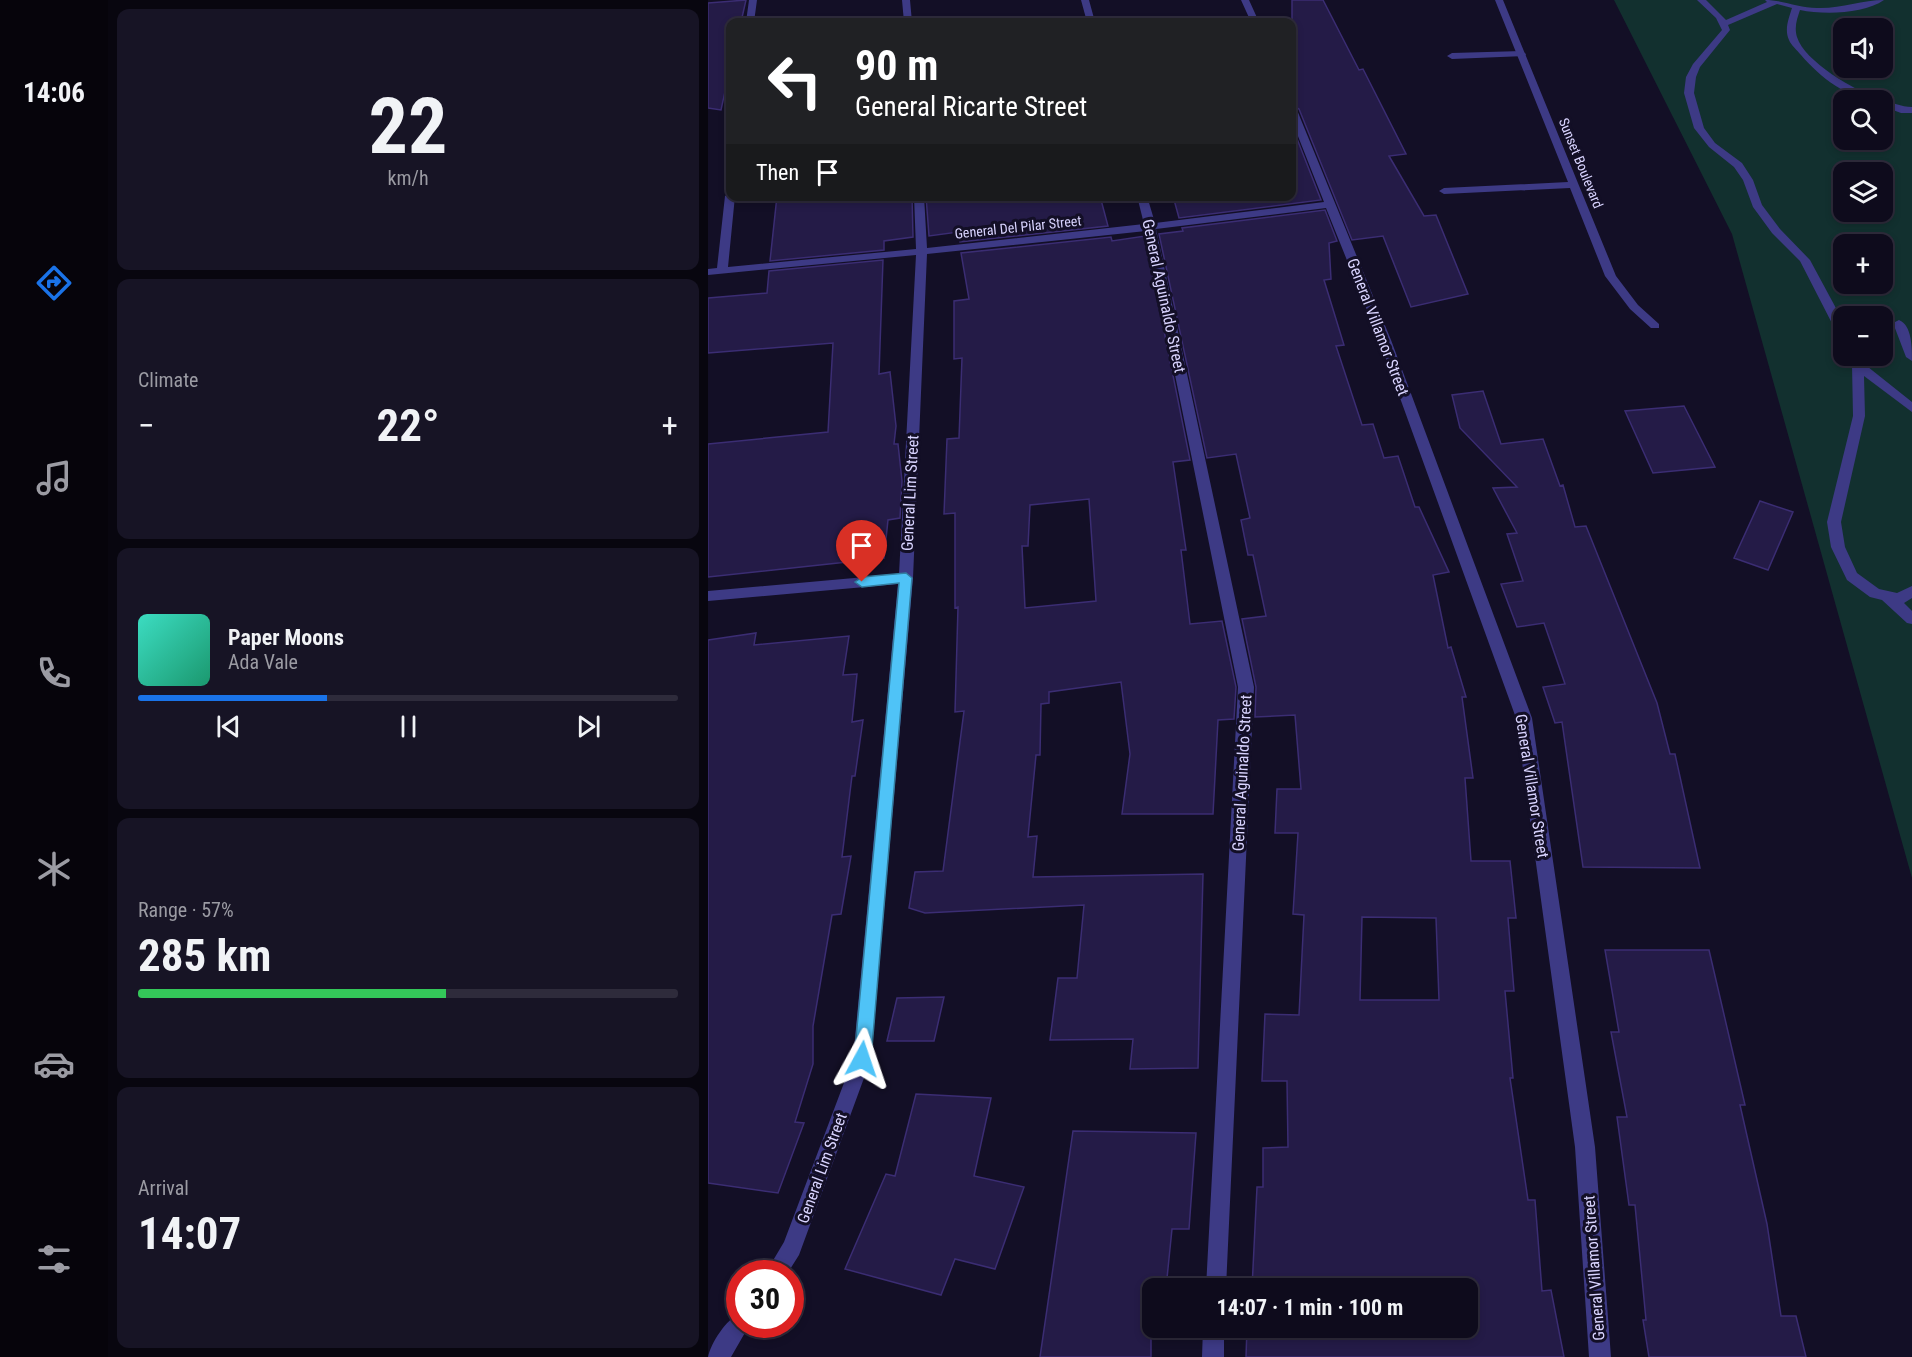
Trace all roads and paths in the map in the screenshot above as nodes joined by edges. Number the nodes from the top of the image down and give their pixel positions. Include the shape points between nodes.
1 (753, 0) edge
2 (906, 0) edge
3 (1085, 0) edge
4 (1245, 0) edge
5 (1499, 0) edge
6 (1701, 0) edge
7 (1880, 0) edge
8 (1772, 1) edge
9 (1797, 7) junction
10 (751, 18) edge
11 (908, 18) edge
12 (1090, 18) edge
13 (1253, 18) edge
14 (1723, 24) junction
15 (1522, 54) junction
16 (1452, 56) dead end
17 (1850, 90) edge
18 (1893, 107) edge
19 (1912, 110) edge
20 (1296, 120) edge
21 (1576, 185) junction
22 (1444, 191) dead end
23 (729, 201) edge
24 (919, 201) edge
25 (1143, 201) edge
26 (1331, 204) junction
27 (1150, 226) junction
28 (922, 253) junction
29 (722, 271) junction
30 (708, 272) edge
31 (1833, 314) edge
32 (1899, 323) dead end
33 (1655, 326) dead end
34 (1912, 357) edge
35 (1856, 366) edge
36 (1863, 366) edge
37 (1912, 408) edge
38 (906, 578) junction
39 (1912, 591) edge
40 (708, 596) edge
41 (1886, 596) junction
42 (1912, 619) edge
43 (784, 1260) edge
44 (1216, 1278) edge
45 (731, 1338) edge
46 (1214, 1338) edge
47 (718, 1357) edge
48 (1213, 1357) edge
49 (1600, 1357) edge

1 - 10 street
2 - 11 street
3 - 12 street
4 - 13 street
5 - 15 street, Sunset Boulevard
6 - 14 street
7 - 9 street via 1848,9 1816,11
8 - 9 street
8 - 14 street
9 - 17 street via 1791,25 1793,40 1818,69
14 - 31 street via 1726,30 1691,77 1689,93 1699,128 1712,145 1738,165 1757,205 1805,260
15 - 16 street
15 - 21 street, Sunset Boulevard
18 - 19 street
20 - 26 street, General Villamor Street
21 - 22 street
21 - 33 street, Sunset Boulevard via 1611,276
23 - 29 street
24 - 28 street, General Lim Street
25 - 27 street, General Aguinaldo Street
26 - 27 street, General Del Pilar Street
26 - 49 street, General Villamor Street via 1524,718 1585,1147
27 - 28 street, General Del Pilar Street
27 - 44 street, General Aguinaldo Street via 1246,687
28 - 29 street, General Del Pilar Street
28 - 38 street, General Lim Street
29 - 30 street, General Del Pilar Street
32 - 34 street
35 - 41 street via 1859,416 1834,522 1838,547 1852,576
36 - 37 street
38 - 40 street
38 - 43 street, General Lim Street via 862,1059
39 - 41 street via 1899,599
41 - 42 street
45 - 47 street
46 - 48 street

